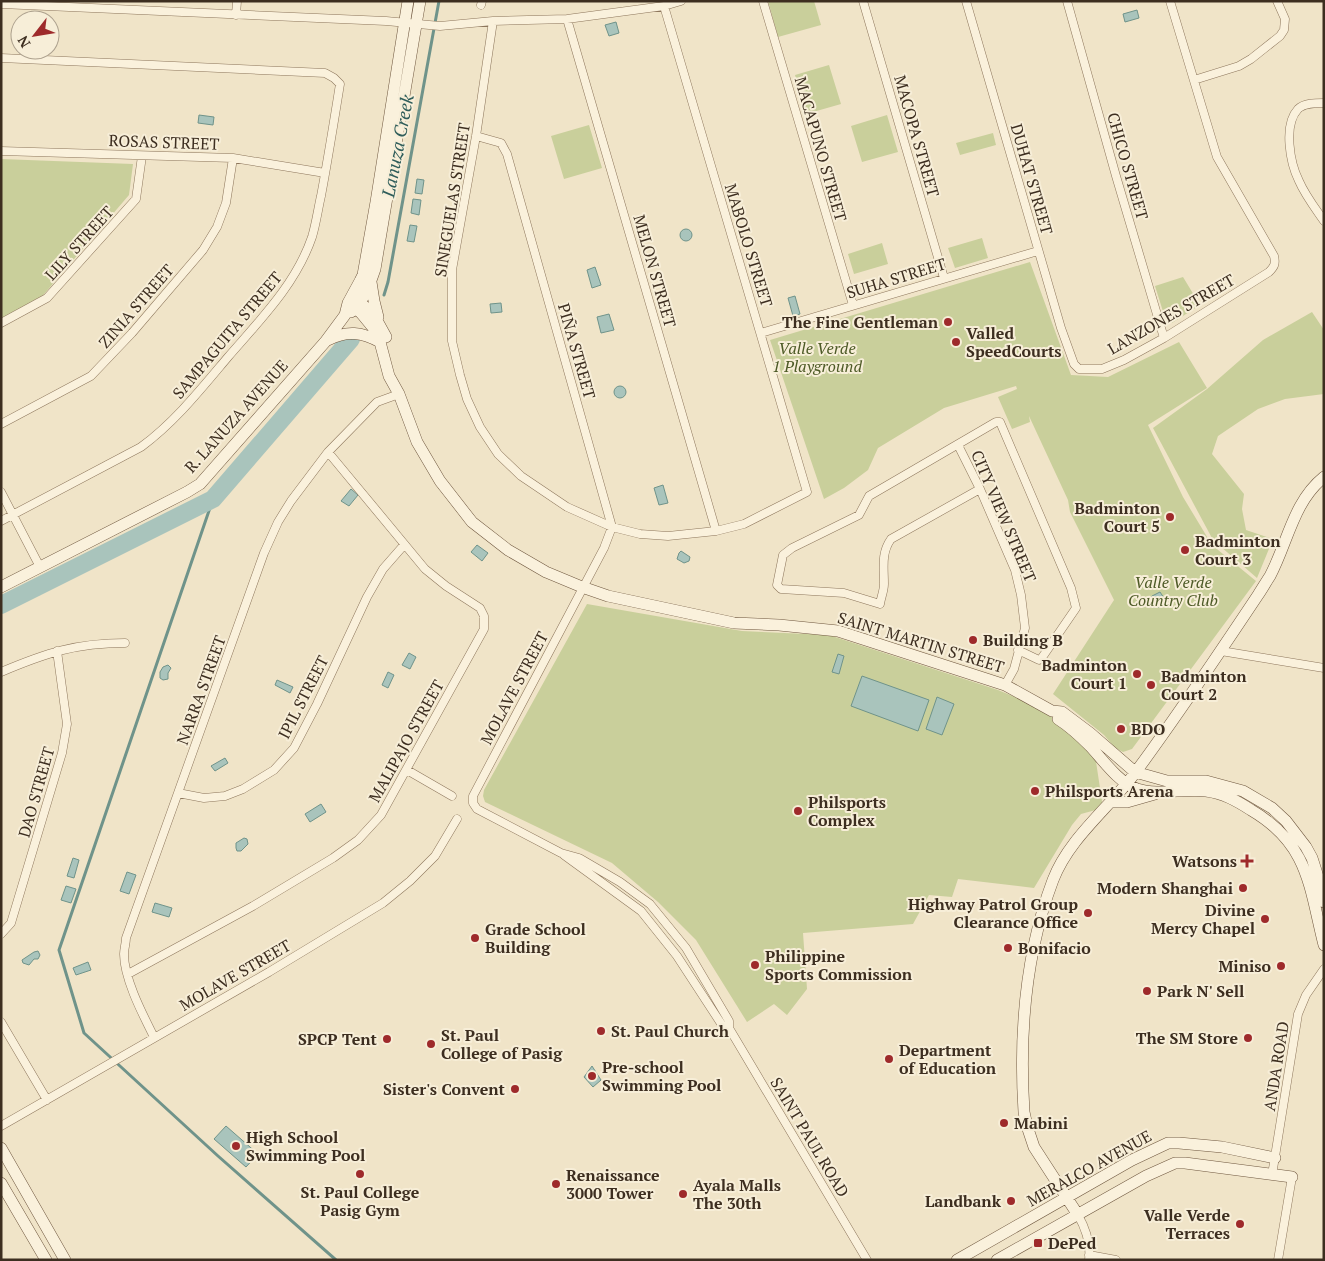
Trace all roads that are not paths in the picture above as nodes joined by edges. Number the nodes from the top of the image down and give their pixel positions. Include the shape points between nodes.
1 (237, 1) edge
2 (408, 1) edge
3 (420, 1) edge
4 (681, 1) edge
5 (763, 1) edge
6 (863, 1) edge
7 (966, 1) edge
8 (1068, 1) edge
9 (1170, 1) edge
10 (1277, 1) edge
11 (1, 4) edge
12 (664, 6) junction
13 (236, 15) junction
14 (568, 19) junction
15 (493, 21) junction
16 (411, 24) junction
17 (1, 58) edge
18 (1194, 80) junction
19 (1324, 102) edge
20 (476, 136) junction
21 (1, 150) edge
22 (142, 156) junction
23 (233, 158) junction
24 (325, 173) junction
25 (1324, 221) edge
26 (1038, 251) junction
27 (944, 278) junction
28 (371, 282) junction
29 (354, 302) junction
30 (853, 305) junction
31 (1, 323) edge
32 (382, 328) junction
33 (761, 333) junction
34 (1164, 338) junction
35 (325, 342) junction
36 (380, 342) junction
37 (1074, 364) joint
38 (398, 391) junction
39 (1, 424) edge
40 (958, 445) junction
41 (328, 452) junction
42 (1324, 477) edge
43 (980, 489) junction
44 (1, 492) edge
45 (807, 492) joint
46 (14, 515) junction
47 (1, 521) edge
48 (612, 527) junction
49 (716, 531) junction
50 (404, 545) junction
51 (40, 567) junction
52 (1, 587) edge
53 (582, 588) junction
54 (125, 643) dead end
55 (1018, 650) junction
56 (57, 651) junction
57 (1221, 651) junction
58 (1324, 668) edge
59 (1, 672) edge
60 (1005, 685) junction
61 (1052, 711) junction
62 (407, 770) junction
63 (1135, 772) junction
64 (1127, 783) junction
65 (1162, 792) junction
66 (178, 793) junction
67 (452, 796) dead end
68 (1111, 802) junction
69 (473, 803) joint
70 (456, 819) dead end
71 (561, 853) junction
72 (1324, 902) edge
73 (1, 934) edge
74 (1324, 945) edge
75 (1324, 969) edge
76 (128, 974) junction
77 (1, 1022) edge
78 (729, 1028) junction
79 (154, 1037) junction
80 (47, 1100) junction
81 (1, 1126) edge
82 (1, 1148) edge
83 (1136, 1158) junction
84 (1275, 1158) junction
85 (1272, 1175) junction
86 (1146, 1176) junction
87 (1292, 1177) joint
88 (1, 1183) edge
89 (1068, 1197) junction
90 (1078, 1215) junction
91 (989, 1241) junction
92 (1089, 1257) edge
93 (998, 1259) edge
94 (46, 1260) edge
95 (65, 1260) edge
96 (867, 1260) edge
97 (957, 1260) edge
98 (1116, 1260) edge
99 (1278, 1260) edge

1 - 13 street
2 - 16 street
3 - 16 street
4 - 12 street
5 - 30 street, MACAPUNO STREET
6 - 27 street, MACOPA STREET
7 - 26 street, DUHAT STREET
8 - 34 street, CHICO STREET
9 - 18 street
10 - 18 street via 1285,20 1280,36 1239,66
11 - 13 street
12 - 14 street
12 - 33 street, MABOLO STREET
13 - 16 street
14 - 15 street
14 - 49 street, MELON STREET
15 - 16 street via 440,26
15 - 20 street, SINEGUELAS STREET
16 - 28 street via 380,244
16 - 29 street via 363,275
17 - 24 street, SAMPAGUITA STREET via 325,73 340,84
18 - 34 street, LANZONES STREET via 1217,157 1275,262 1269,272
19 - 25 street via 1298,108 1291,121 1290,138 1291,160 1298,180
20 - 48 street, PIÑA STREET via 501,143 507,154
20 - 48 street, SINEGUELAS STREET via 452,270 452,341 467,399 498,454 521,476 567,507
21 - 22 street, ROSAS STREET
22 - 23 street, ROSAS STREET
22 - 31 street, LILY STREET via 136,199 47,298
23 - 24 street, ROSAS STREET
23 - 39 street, ZINIA STREET via 226,203 217,227 203,250 139,325 91,376
24 - 46 street, SAMPAGUITA STREET via 313,234 300,265 263,316 182,410 141,447
26 - 27 street, SUHA STREET
26 - 37 street, DUHAT STREET
27 - 30 street, SUHA STREET
28 - 29 street
28 - 32 street
29 - 32 street, SAINT MARTIN STREET via 375,317
29 - 35 street, R. LANUZA AVENUE
29 - 36 street, SAINT MARTIN STREET
30 - 33 street, SUHA STREET
32 - 38 street, SAINT MARTIN STREET
33 - 45 street, MABOLO STREET
34 - 37 street, LANZONES STREET via 1102,369 1079,369
35 - 36 street via 350,332
35 - 51 street, R. LANUZA AVENUE via 200,484
36 - 38 street, SAINT MARTIN STREET via 389,376
38 - 41 street, NARRA STREET via 377,402
38 - 53 street, SAINT MARTIN STREET via 428,463 472,522 508,550
40 - 43 street, CITY VIEW STREET
40 - 43 street via 870,496 858,514 783,555 778,588 844,593 880,604 884,587 883,556 891,539
40 - 55 street via 1000,422 1071,588 1076,608 1044,656 1039,660
41 - 50 street, MALIPAJO STREET
41 - 66 street, NARRA STREET via 278,522
42 - 57 street via 1313,486 1299,507 1270,575
43 - 55 street, CITY VIEW STREET via 1015,570 1022,595 1025,628
44 - 46 street
45 - 49 street, SINEGUELAS STREET via 744,524
46 - 47 street, SAMPAGUITA STREET
46 - 51 street
48 - 49 street, SINEGUELAS STREET via 668,536
48 - 53 street
50 - 62 street, MALIPAJO STREET via 446,586 480,608 484,616 484,629
50 - 66 street, IPIL STREET via 383,569 371,590 294,748 274,770 225,796 204,798
51 - 52 street, R. LANUZA AVENUE
53 - 60 street, SAINT MARTIN STREET via 649,606 734,623 838,631
53 - 69 street, MOLAVE STREET via 473,796
54 - 56 street via 98,643
55 - 60 street, CITY VIEW STREET via 1014,668
56 - 59 street
56 - 73 street, DAO STREET via 67,724 62,753 11,923
57 - 58 street
57 - 63 street
60 - 61 street, SAINT MARTIN STREET
61 - 63 street, SAINT MARTIN STREET via 1062,712
61 - 64 street, SAINT MARTIN STREET
62 - 67 street
62 - 76 street, MALIPAJO STREET via 381,815 358,840 334,858
63 - 64 street
63 - 72 street via 1167,781 1206,782 1243,791 1272,808 1306,847
64 - 65 street via 1138,789
64 - 68 street
65 - 68 street via 1127,802
65 - 74 street via 1206,791 1235,800 1267,819 1288,839 1310,881
66 - 76 street, NARRA STREET via 126,938 124,954
68 - 89 street via 1065,856 1053,879 1034,948 1023,1019 1023,1098 1027,1126 1034,1147
69 - 71 street, SAINT PAUL ROAD
70 - 79 street, MOLAVE STREET via 435,856 383,903
71 - 78 street, SAINT PAUL ROAD via 641,911 677,956 722,1025
71 - 78 street, SAINT PAUL ROAD via 580,858 650,904 686,948 729,1021
75 - 84 street, ANDA ROAD via 1306,995 1298,1014
76 - 79 street, NARRA STREET
77 - 80 street
78 - 96 street, SAINT PAUL ROAD
79 - 80 street, MOLAVE STREET
80 - 81 street, MOLAVE STREET
82 - 95 street
83 - 84 street, MERALCO AVENUE via 1168,1143 1179,1143
83 - 86 street
83 - 89 street, MERALCO AVENUE
84 - 85 street, ANDA ROAD
85 - 86 street via 1175,1163
85 - 87 street
86 - 90 street
87 - 99 street
88 - 94 street
89 - 90 street
89 - 91 street, MERALCO AVENUE
90 - 92 street via 1090,1246
90 - 93 street
91 - 93 street
91 - 97 street, MERALCO AVENUE
92 - 98 street

